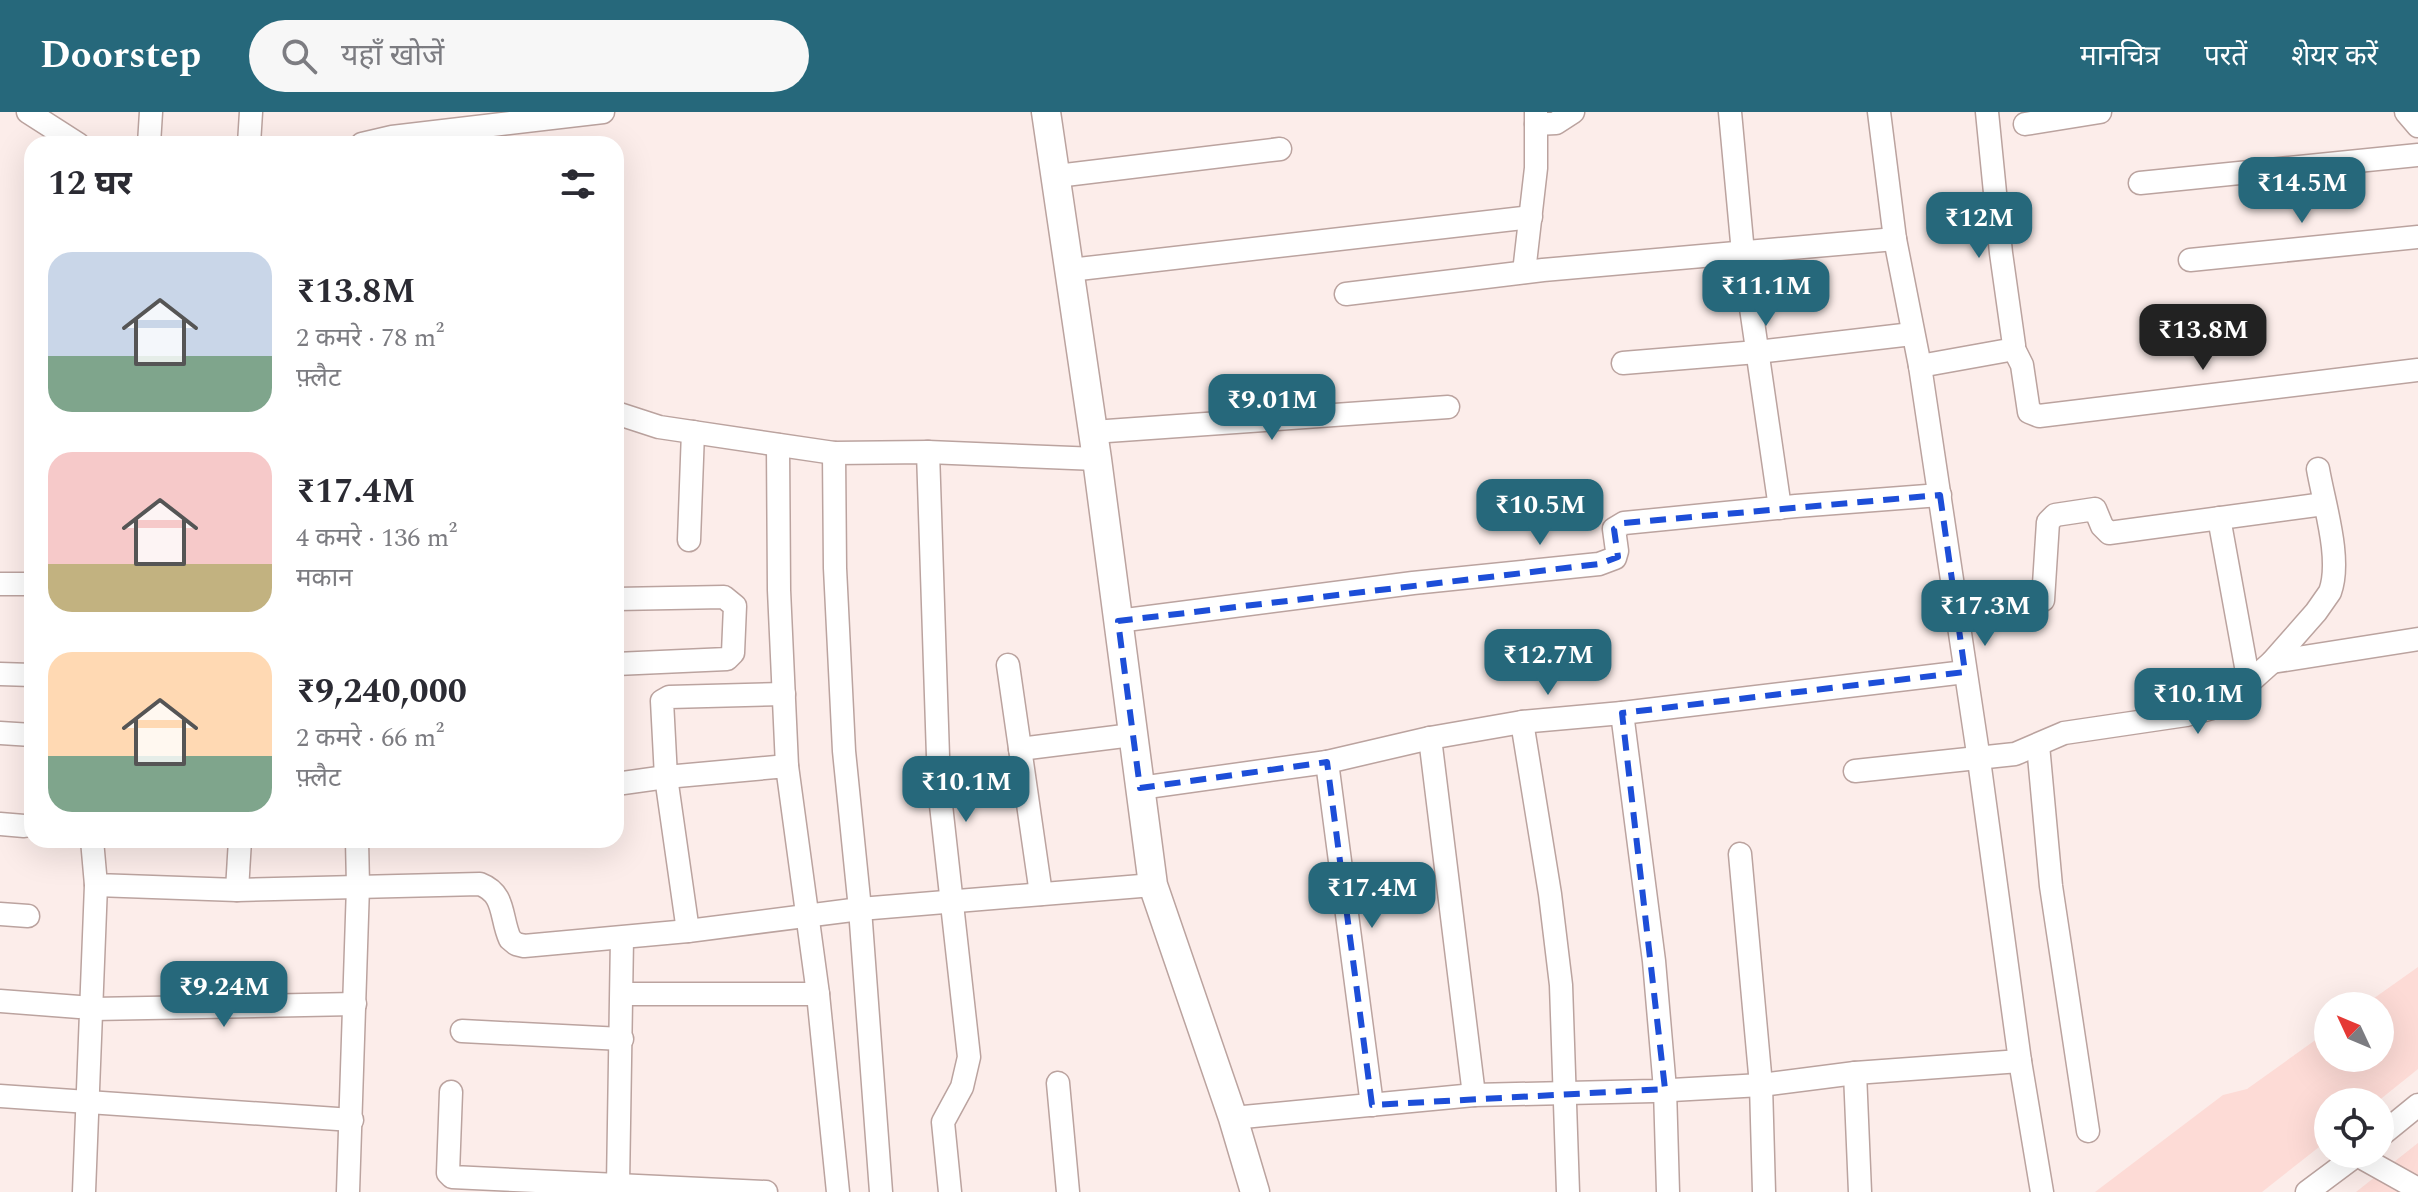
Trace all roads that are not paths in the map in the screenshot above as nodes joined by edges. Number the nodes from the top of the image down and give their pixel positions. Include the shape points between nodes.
1 (28, 112) edge
2 (151, 112) edge
3 (251, 112) edge
4 (603, 112) edge
5 (1046, 112) edge
6 (1573, 112) edge
7 (1730, 112) edge
8 (1879, 112) edge
9 (1987, 112) edge
10 (2100, 112) edge
11 (2406, 112) edge
12 (520, 117) edge
13 (1536, 118) edge
14 (2025, 124) dead end
15 (2418, 126) edge
16 (66, 136) edge
17 (150, 136) edge
18 (250, 136) edge
19 (398, 136) edge
20 (1280, 149) dead end
21 (2418, 155) edge
22 (1057, 176) junction
23 (2140, 183) dead end
24 (1531, 217) junction
25 (2418, 237) edge
26 (1895, 239) junction
27 (1743, 253) junction
28 (2190, 260) dead end
29 (1070, 270) junction
30 (1524, 272) junction
31 (1346, 294) dead end
32 (1912, 334) junction
33 (2013, 347) junction
34 (1757, 352) junction
35 (1623, 363) dead end
36 (1920, 366) junction
37 (2418, 370) edge
38 (1448, 407) dead end
39 (624, 416) edge
40 (693, 432) junction
41 (778, 445) junction
42 (1095, 446) junction
43 (928, 452) junction
44 (834, 453) junction
45 (2318, 469) dead end
46 (1940, 495) junction
47 (2324, 504) junction
48 (1780, 508) junction
49 (2219, 518) junction
50 (689, 540) dead end
51 (0, 584) edge
52 (24, 584) edge
53 (624, 599) edge
54 (2043, 600) dead end
55 (1118, 621) junction
56 (2418, 639) edge
57 (2272, 662) junction
58 (624, 664) edge
59 (1008, 665) dead end
60 (1965, 672) junction
61 (0, 674) edge
62 (24, 675) edge
63 (2249, 683) junction
64 (784, 694) junction
65 (1622, 713) junction
66 (1522, 722) junction
67 (0, 733) edge
68 (24, 734) edge
69 (1132, 735) junction
70 (1430, 738) junction
71 (2038, 745) junction
72 (1020, 749) junction
73 (1979, 760) junction
74 (1327, 762) junction
75 (787, 766) junction
76 (1855, 771) dead end
77 (666, 777) junction
78 (624, 783) edge
79 (1140, 788) junction
80 (0, 824) edge
81 (24, 826) dead end
82 (93, 848) edge
83 (240, 848) edge
84 (357, 848) edge
85 (1740, 854) dead end
86 (96, 885) junction
87 (1153, 885) junction
88 (358, 886) junction
89 (237, 890) junction
90 (1041, 894) junction
91 (950, 902) junction
92 (860, 909) junction
93 (0, 914) edge
94 (28, 916) dead end
95 (808, 916) junction
96 (688, 931) junction
97 (622, 938) junction
98 (622, 994) junction
99 (818, 994) junction
100 (0, 1001) edge
101 (355, 1004) junction
102 (86, 1008) junction
103 (462, 1031) dead end
104 (622, 1039) junction
105 (2020, 1061) junction
106 (1855, 1073) junction
107 (1058, 1083) dead end
108 (1761, 1085) junction
109 (1665, 1089) junction
110 (1565, 1091) junction
111 (451, 1092) dead end
112 (1474, 1095) junction
113 (0, 1096) edge
114 (89, 1103) junction
115 (1372, 1105) junction
116 (2418, 1105) edge
117 (1233, 1118) junction
118 (352, 1120) junction
119 (2394, 1125) edge
120 (2088, 1131) dead end
121 (2339, 1168) edge
122 (2382, 1168) edge
123 (618, 1185) junction
124 (2418, 1189) edge
125 (84, 1192) edge
126 (348, 1192) edge
127 (766, 1192) edge
128 (838, 1192) edge
129 (881, 1192) edge
130 (950, 1192) edge
131 (1068, 1192) edge
132 (1255, 1192) edge
133 (1568, 1192) edge
134 (1668, 1192) edge
135 (1764, 1192) edge
136 (1860, 1192) edge
137 (2042, 1192) edge
138 (2307, 1192) edge

1 - 16 street
2 - 17 street
3 - 18 street
4 - 12 street
5 - 22 street
6 - 13 street via 1556,123
7 - 27 street
8 - 26 street
9 - 33 street
10 - 14 street
11 - 15 street
12 - 19 street
13 - 24 street
20 - 22 street
21 - 23 street
22 - 29 street
24 - 29 street
24 - 30 street
25 - 28 street
26 - 27 street
26 - 32 street
27 - 30 street
27 - 34 street
29 - 42 street
30 - 31 street
32 - 34 street
32 - 36 street
33 - 36 street
33 - 37 street via 2022,365 2029,412 2039,416
34 - 35 street
34 - 48 street
36 - 46 street
38 - 42 street
39 - 40 street
40 - 41 street
40 - 50 street
41 - 44 street
41 - 64 street
42 - 43 street
42 - 55 street
43 - 44 street
43 - 91 street via 939,787
44 - 92 street via 844,751
45 - 47 street
46 - 48 street
46 - 60 street
47 - 49 street
47 - 57 street via 2334,581 2316,612
48 - 55 street via 1619,524 1614,529 1615,558 1599,564
49 - 54 street via 2109,533 2091,507 2055,515 2048,522
49 - 63 street
51 - 52 street
53 - 58 street via 724,597 735,606 733,653 727,659
55 - 69 street
56 - 57 street
57 - 63 street
59 - 72 street
60 - 65 street
60 - 73 street
61 - 62 street
63 - 71 street via 2208,709 2064,733
64 - 75 street
64 - 77 street via 664,698
65 - 66 street
65 - 109 street
66 - 70 street
66 - 110 street via 1561,985
67 - 68 street
69 - 72 street
69 - 79 street
70 - 74 street
70 - 112 street
71 - 73 street
71 - 120 street via 2051,886
72 - 90 street
73 - 76 street
73 - 105 street
74 - 79 street
74 - 115 street
75 - 77 street
75 - 95 street
77 - 78 street
77 - 96 street
79 - 87 street
80 - 81 street
82 - 86 street
83 - 89 street
84 - 88 street
85 - 108 street
86 - 89 street
86 - 102 street
87 - 90 street
87 - 117 street
88 - 89 street
88 - 97 street via 480,884 499,897 510,939 524,946
88 - 101 street
90 - 91 street
91 - 92 street
91 - 130 street via 969,1057 962,1087 943,1122
92 - 95 street
92 - 129 street
93 - 94 street
95 - 96 street
95 - 99 street
96 - 97 street
97 - 98 street
98 - 99 street
98 - 104 street
99 - 128 street
100 - 102 street
101 - 102 street
101 - 118 street
102 - 114 street
103 - 104 street
104 - 123 street
105 - 106 street
105 - 137 street
106 - 108 street
106 - 136 street
107 - 131 street
108 - 109 street
108 - 135 street
109 - 110 street
109 - 134 street
110 - 112 street
110 - 133 street
111 - 123 street via 452,1177
112 - 115 street
113 - 114 street
114 - 118 street
114 - 125 street
115 - 117 street
116 - 119 street
117 - 132 street
118 - 126 street
121 - 138 street
122 - 124 street
123 - 127 street

